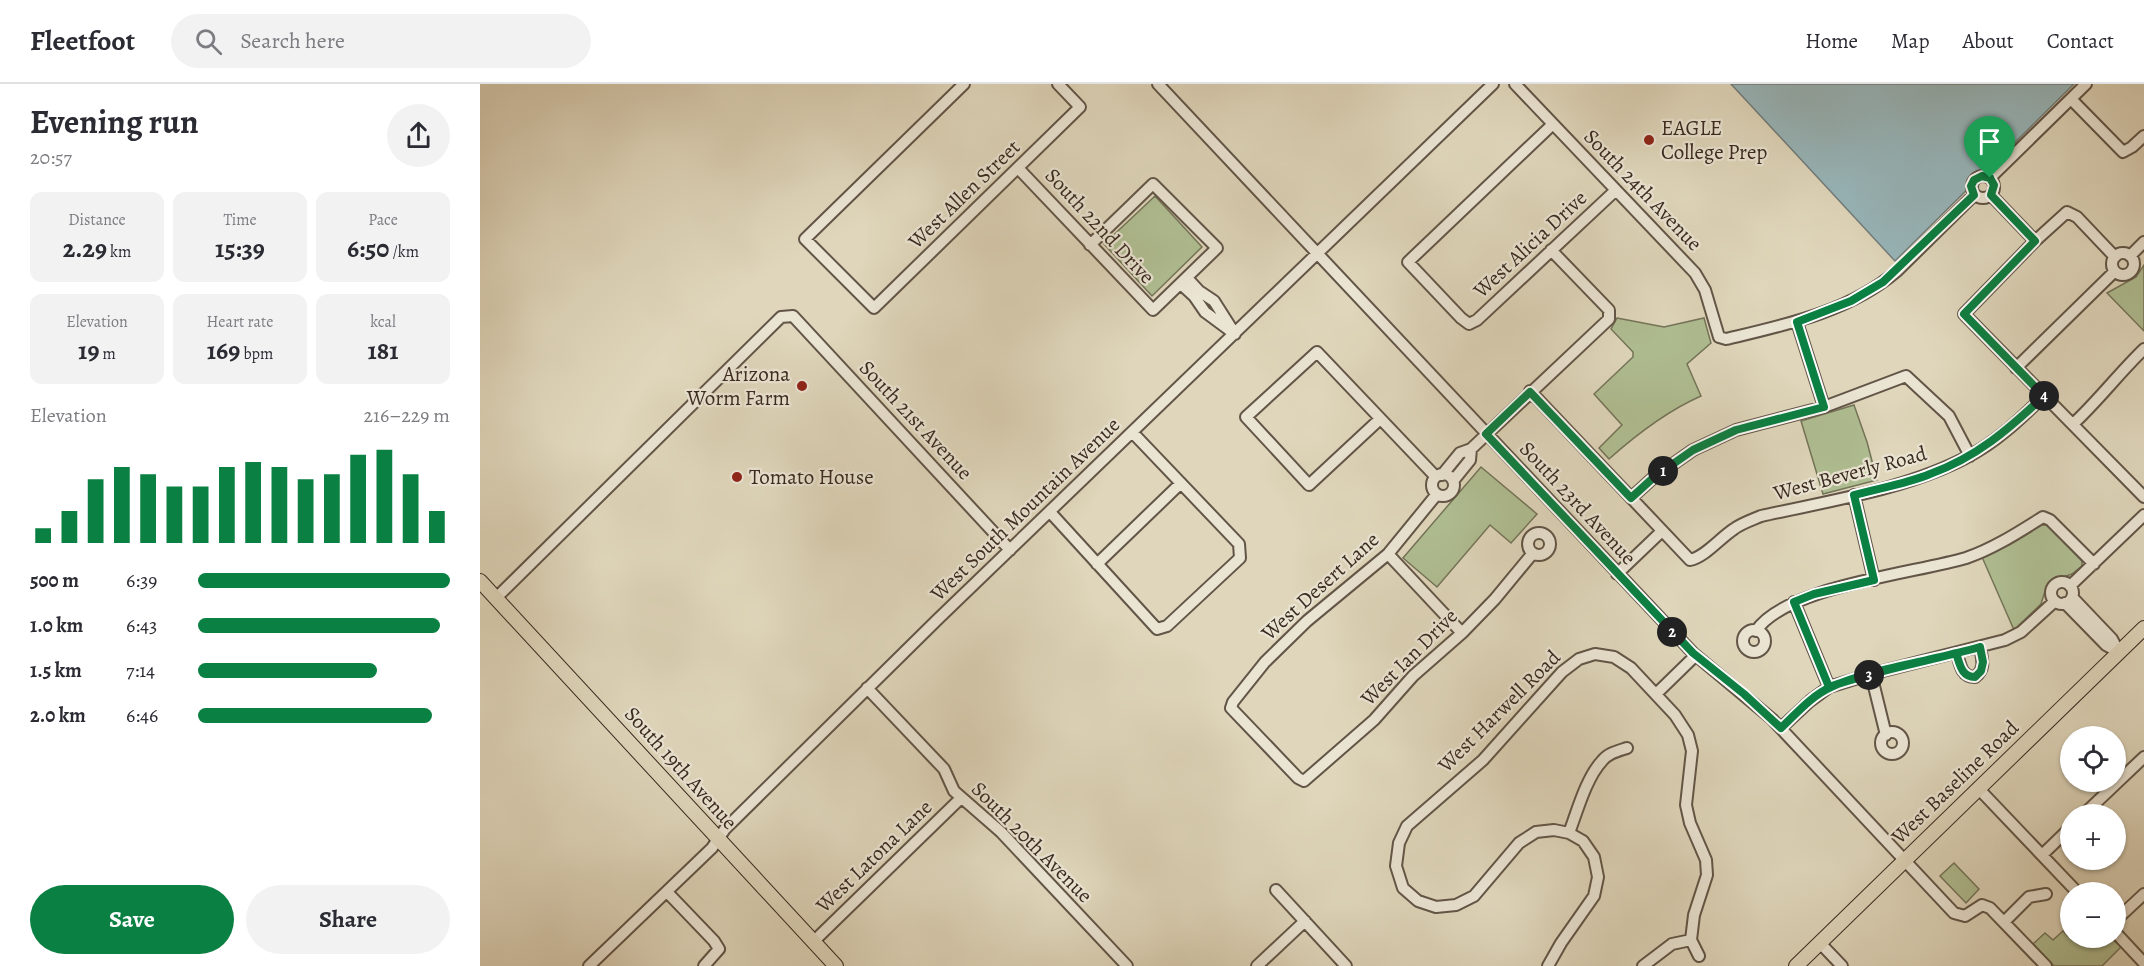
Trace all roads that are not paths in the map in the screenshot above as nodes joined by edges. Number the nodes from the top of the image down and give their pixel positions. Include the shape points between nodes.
1 (964, 84) edge
2 (1058, 84) edge
3 (1158, 84) edge
4 (1493, 84) edge
5 (1515, 84) edge
6 (2086, 84) edge
7 (2071, 99) junction
8 (1553, 124) junction
9 (2144, 136) edge
10 (1018, 168) junction
11 (1990, 178) junction
12 (1616, 190) junction
13 (1974, 195) junction
14 (1991, 195) junction
15 (2035, 241) junction
16 (2144, 242) edge
17 (1090, 244) junction
18 (1551, 250) junction
19 (1318, 255) junction
20 (2115, 256) junction
21 (2130, 256) junction
22 (2114, 272) junction
23 (1184, 281) junction
24 (1797, 322) junction
25 (1235, 334) junction
26 (2144, 349) edge
27 (2016, 368) junction
28 (1530, 392) junction
29 (2044, 396) junction
30 (1824, 407) junction
31 (1380, 419) junction
32 (2073, 424) junction
33 (1133, 432) junction
34 (1486, 434) junction
35 (1471, 449) junction
36 (1971, 456) junction
37 (1454, 460) junction
38 (1463, 469) junction
39 (1439, 476) junction
40 (1453, 481) junction
41 (1181, 483) junction
42 (1437, 494) junction
43 (1854, 495) junction
44 (2144, 497) edge
45 (1631, 498) junction
46 (1050, 512) junction
47 (2144, 515) edge
48 (1662, 531) junction
49 (1010, 550) junction
50 (1533, 553) dead end
51 (1388, 554) junction
52 (1097, 564) junction
53 (2094, 564) junction
54 (1617, 574) junction
55 (1874, 580) junction
56 (480, 581) edge
57 (2066, 597) junction
58 (496, 598) junction
59 (1794, 602) junction
60 (2144, 628) edge
61 (1756, 631) dead end
62 (1462, 633) junction
63 (1980, 647) junction
64 (2120, 652) junction
65 (1693, 653) junction
66 (1956, 653) junction
67 (1871, 674) junction
68 (1829, 687) junction
69 (867, 688) junction
70 (1653, 691) junction
71 (1781, 728) junction
72 (1886, 735) dead end
73 (1626, 748) dead end
74 (2144, 757) edge
75 (1304, 781) joint
76 (1978, 788) junction
77 (962, 798) junction
78 (2095, 804) edge
79 (1569, 834) junction
80 (2060, 838) edge
81 (719, 840) junction
82 (2042, 855) junction
83 (1904, 861) junction
84 (2068, 882) edge
85 (1276, 890) dead end
86 (667, 892) junction
87 (2046, 894) dead end
88 (2144, 894) edge
89 (2126, 911) edge
90 (1305, 921) junction
91 (2004, 922) junction
92 (1691, 940) junction
93 (813, 942) junction
94 (1820, 943) junction
95 (2126, 944) edge
96 (1699, 956) dead end
97 (2144, 963) edge
98 (590, 966) edge
99 (704, 966) edge
100 (836, 966) edge
101 (1127, 966) edge
102 (1257, 966) edge
103 (1346, 966) edge
104 (1548, 966) edge
105 (1643, 966) edge
106 (1796, 966) edge
107 (1842, 966) edge
108 (2046, 966) edge

1 - 10 street, West Allen Street via 805,238 874,308
2 - 10 street, West Allen Street via 1080,107
3 - 19 street, South 23rd Avenue
4 - 19 street, West South Mountain Avenue
5 - 8 street, South 24th Avenue
6 - 7 street
7 - 9 street via 2123,152
7 - 11 street
8 - 12 street, South 24th Avenue
8 - 18 street, West Alicia Drive via 1408,262 1469,324
10 - 17 street, South 22nd Drive
11 - 13 street via 1974,180
11 - 14 street via 1994,185
12 - 18 street, West Alicia Drive
12 - 24 street, South 24th Avenue via 1701,281 1719,337 1726,339
13 - 14 street
13 - 24 street via 1883,282 1851,301
14 - 15 street
15 - 20 street via 2067,212
15 - 27 street via 1964,314
16 - 21 street
17 - 23 street, South 22nd Drive via 1153,310
17 - 23 street via 1153,184 1217,248
18 - 28 street via 1609,310 1608,319
19 - 25 street, West South Mountain Avenue
19 - 34 street, South 23rd Avenue
20 - 21 street
20 - 22 street
21 - 22 street via 2132,271 2123,276
22 - 27 street
23 - 25 street via 1214,301
24 - 30 street
25 - 33 street, West South Mountain Avenue
26 - 32 street
27 - 29 street
28 - 34 street
28 - 45 street
29 - 32 street
29 - 36 street, West Beverly Road via 2007,431
30 - 36 street via 1906,376 1949,416
30 - 45 street via 1736,430 1693,450
31 - 31 street via 1317,352 1246,417 1309,485
31 - 39 street
32 - 44 street
33 - 41 street
33 - 46 street, West South Mountain Avenue
34 - 35 street
34 - 54 street, South 23rd Avenue
35 - 37 street
35 - 38 street via 1470,460
36 - 43 street, West Beverly Road via 1930,475
37 - 38 street
37 - 39 street
38 - 40 street
39 - 40 street via 1449,476
39 - 42 street via 1432,486
40 - 42 street via 1450,494
41 - 52 street
41 - 52 street via 1239,544 1240,558 1167,626 1158,629
42 - 51 street, West Desert Lane
43 - 48 street, West Beverly Road via 1761,516 1735,528 1699,558 1690,560
43 - 55 street
45 - 48 street
46 - 49 street, West South Mountain Avenue
46 - 52 street
47 - 53 street
48 - 54 street
49 - 58 street, South 21st Avenue via 793,316 781,317
49 - 69 street, West South Mountain Avenue
50 - 62 street, West Ian Drive
51 - 62 street
51 - 75 street, West Desert Lane via 1307,621 1265,662 1233,702 1231,708
53 - 55 street via 2043,517 1967,557
53 - 57 street
54 - 65 street, South 23rd Avenue
55 - 59 street
56 - 58 main road, South 19th Avenue
57 - 63 street via 2021,632
57 - 64 street via 2112,639
58 - 81 main road, South 19th Avenue
59 - 61 street via 1766,619
59 - 68 street
60 - 64 main road, West Baseline Road
62 - 75 street, West Ian Drive via 1413,676 1374,720
63 - 66 street
63 - 66 street via 1983,667 1975,677 1964,673
64 - 76 main road, West Baseline Road
65 - 70 street
65 - 71 street, South 23rd Avenue
66 - 67 street
67 - 68 street
67 - 72 street
68 - 71 street
69 - 77 street, South 20th Avenue via 944,769 951,786
69 - 81 street, West South Mountain Avenue via 725,829
70 - 79 street, West Harwell Road via 1614,657 1595,654 1579,659 1562,672 1483,760 1407,826 1399,843 1396,866 1403,888 1418,901 1436,907 1456,904 1474,896 1519,843 1536,832 1554,830
70 - 92 street via 1688,735 1692,751 1686,805 1706,860 1707,875 1694,915
71 - 83 street, South 23rd Avenue
73 - 79 street via 1602,760
74 - 78 street
76 - 82 street
76 - 83 main road, West Baseline Road
77 - 93 street, West Latona Lane
77 - 101 street, South 20th Avenue via 1001,832
79 - 104 street via 1583,841 1594,857 1598,877 1594,896
80 - 82 street
81 - 86 street, West South Mountain Avenue
81 - 93 main road, South 19th Avenue
82 - 84 street
83 - 91 street, South 23rd Avenue via 1956,915 1965,916 1983,905
83 - 94 main road, West Baseline Road
85 - 90 street
86 - 98 street, West South Mountain Avenue
86 - 99 street via 719,949
87 - 91 street via 2029,897
88 - 89 street
90 - 102 street
90 - 103 street
91 - 108 street
92 - 96 street
92 - 105 street via 1672,944
93 - 100 main road, South 19th Avenue
94 - 106 main road, West Baseline Road
94 - 107 street
95 - 97 street

